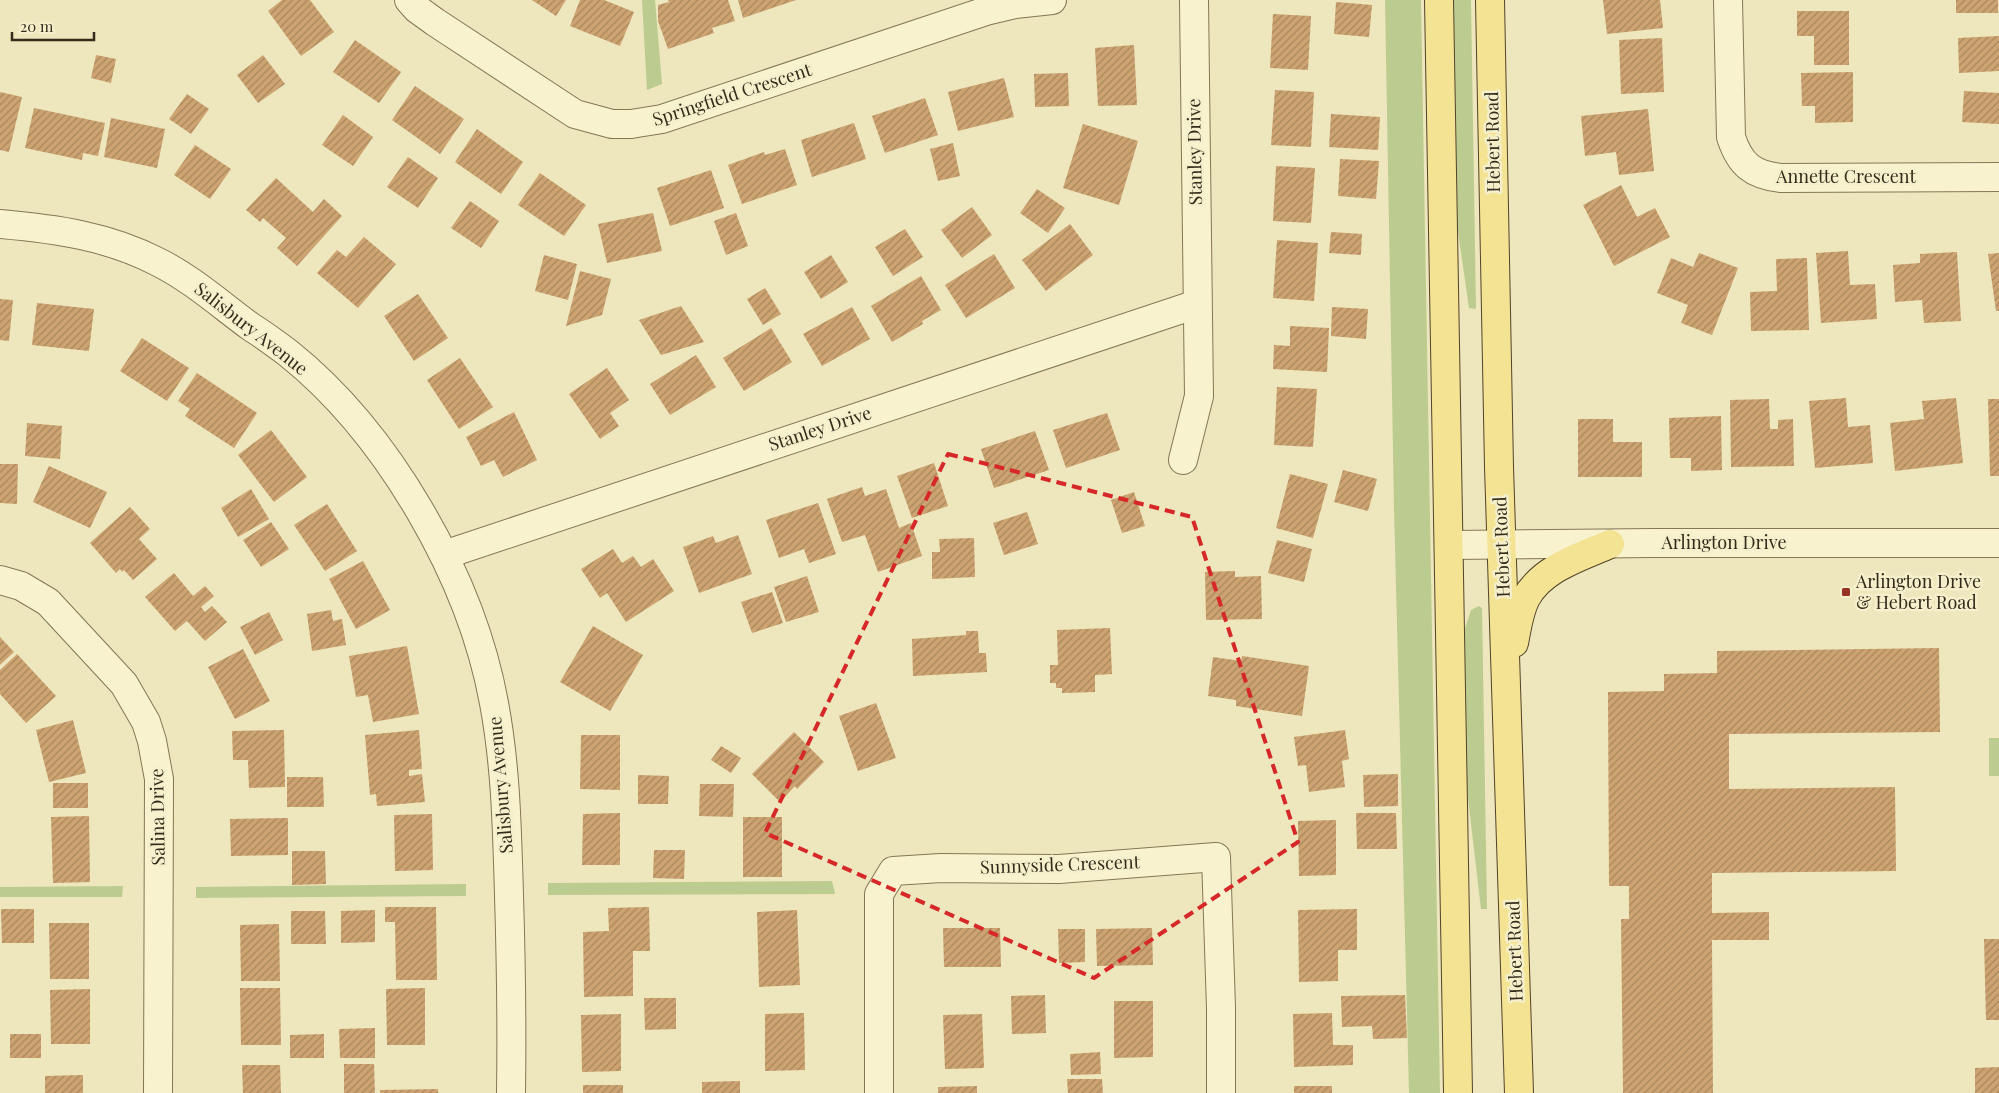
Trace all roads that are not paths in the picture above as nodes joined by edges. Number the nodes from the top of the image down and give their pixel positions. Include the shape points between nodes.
1 (409, 0) edge
2 (1052, 0) edge
3 (1194, 0) edge
4 (1439, 0) edge
5 (1490, 0) edge
6 (1728, 0) edge
7 (1999, 177) edge
8 (0, 224) edge
9 (1197, 304) junction
10 (1183, 460) dead end
11 (1999, 542) edge
12 (1502, 544) junction
13 (1610, 544) junction
14 (1449, 545) junction
15 (444, 555) junction
16 (0, 580) edge
17 (1506, 681) junction
18 (158, 1093) edge
19 (511, 1093) edge
20 (879, 1093) edge
21 (1221, 1093) edge
22 (1458, 1093) edge
23 (1519, 1093) edge

1 - 2 street, Springfield Crescent via 435,22 576,114 612,124 631,124 662,119 986,11
3 - 9 street, Stanley Drive
4 - 14 main road
5 - 12 main road, Hebert Road
6 - 7 street, Annette Crescent via 1731,137 1738,155 1754,172 1781,178
8 - 15 street, Salisbury Avenue via 80,234 160,263 289,354 327,389 382,454 420,510
9 - 10 street, Stanley Drive via 1198,396
9 - 15 street, Stanley Drive
11 - 13 street, Arlington Drive
12 - 13 street, Arlington Drive
12 - 14 street, Arlington Drive
12 - 17 main road, Hebert Road
13 - 17 main road via 1549,573 1536,584 1520,614
14 - 22 main road
15 - 19 street, Salisbury Avenue via 465,602 481,651 494,700 502,751 512,1027
16 - 18 street, Salina Drive via 35,593 59,613 124,684 136,702 152,740 159,779
17 - 23 main road, Hebert Road
20 - 21 street, Sunnyside Crescent via 879,894 893,871 1060,869 1216,857 1222,1008

